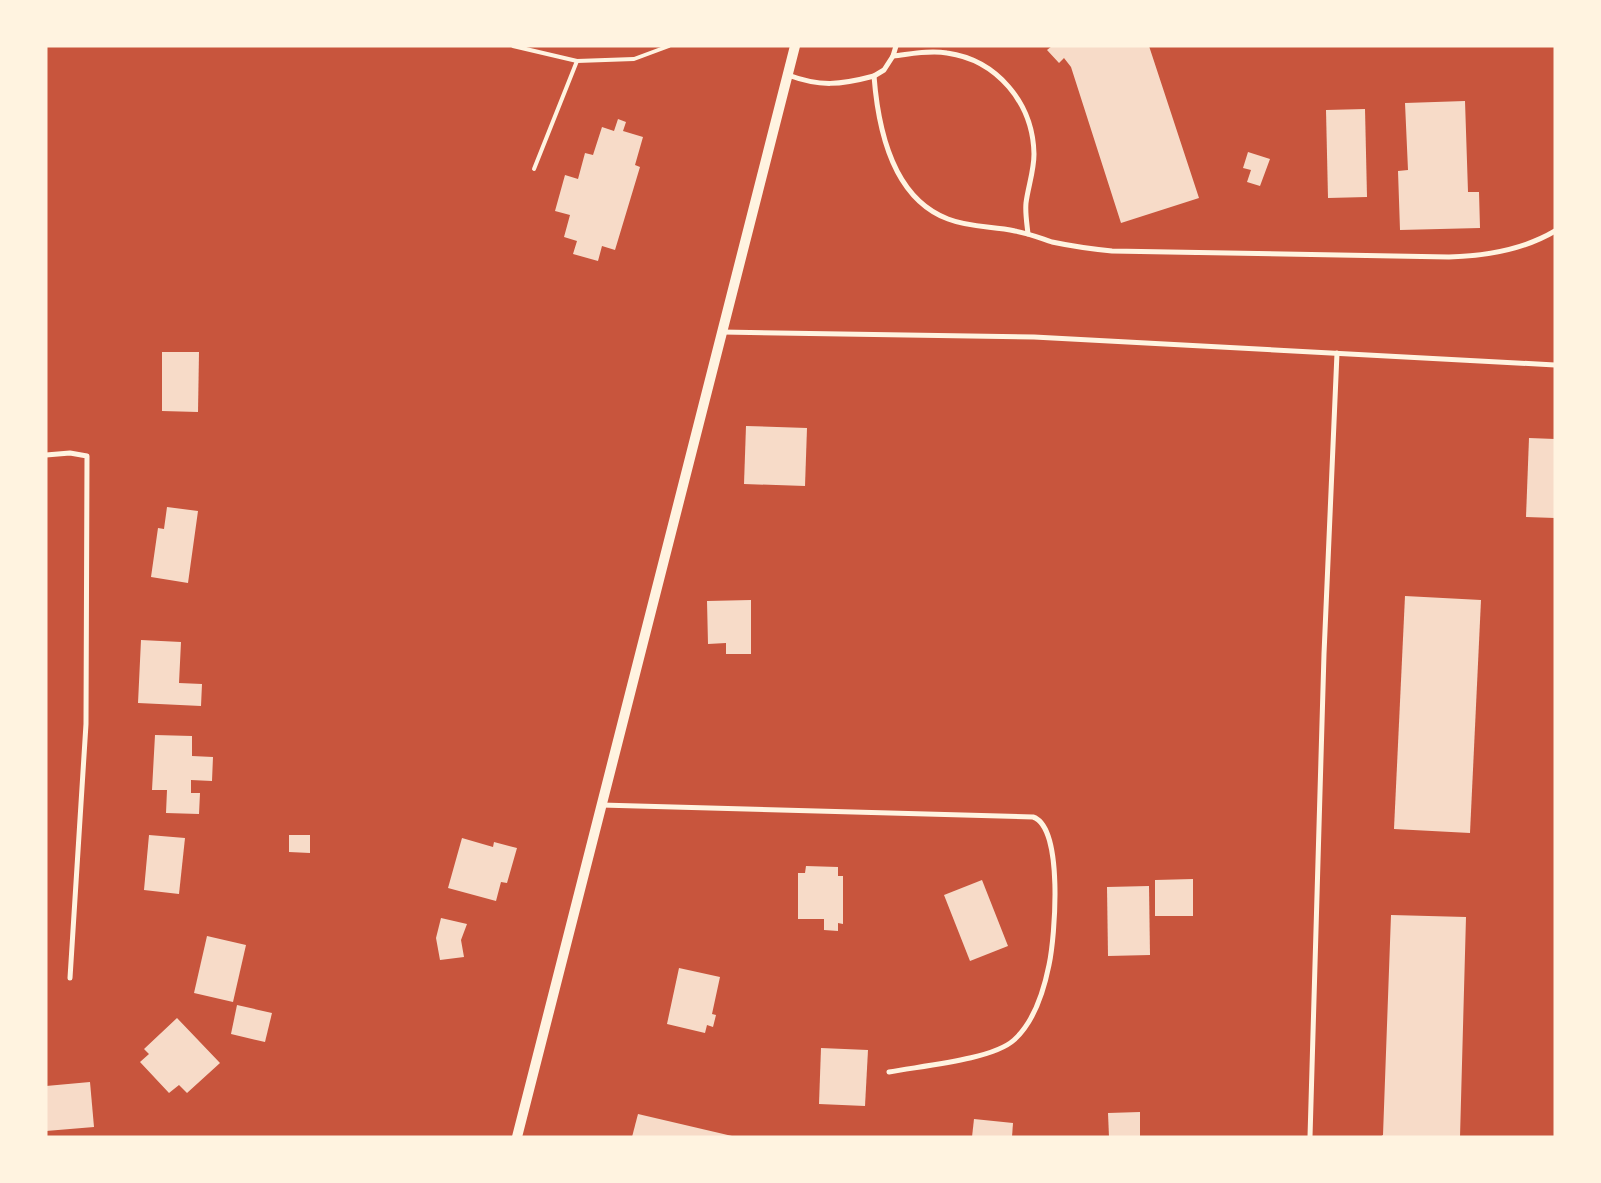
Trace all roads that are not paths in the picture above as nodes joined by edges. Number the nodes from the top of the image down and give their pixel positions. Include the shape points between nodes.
1 (513, 46) edge
2 (669, 46) edge
3 (795, 46) edge
4 (896, 46) edge
5 (893, 56) junction
6 (578, 61) junction
7 (788, 75) junction
8 (874, 76) junction
9 (534, 169) dead end
10 (1555, 232) edge
11 (1028, 234) junction
12 (722, 332) junction
13 (1337, 353) junction
14 (1555, 365) edge
15 (46, 455) edge
16 (601, 805) junction
17 (70, 978) dead end
18 (889, 1072) dead end
19 (517, 1137) edge
20 (1310, 1137) edge

1 - 6 lane
2 - 6 lane via 634,59
3 - 7 main road
4 - 5 street
5 - 8 street via 884,70
5 - 11 street via 947,53 968,58 1007,83 1016,95 1033,138 1033,170 1026,203
6 - 9 lane
7 - 8 street via 830,85
7 - 12 main road
8 - 11 street via 878,118 888,152 904,182 924,205 936,214 960,223
10 - 11 street via 1512,249 1449,258 1112,251 1071,246
12 - 13 street via 1034,336
12 - 16 main road
13 - 14 street
13 - 20 street
15 - 17 street via 70,453 88,456 86,724
16 - 18 street via 1040,819 1046,828 1054,869 1054,925 1043,988 1026,1026 1013,1041 997,1049
16 - 19 main road

